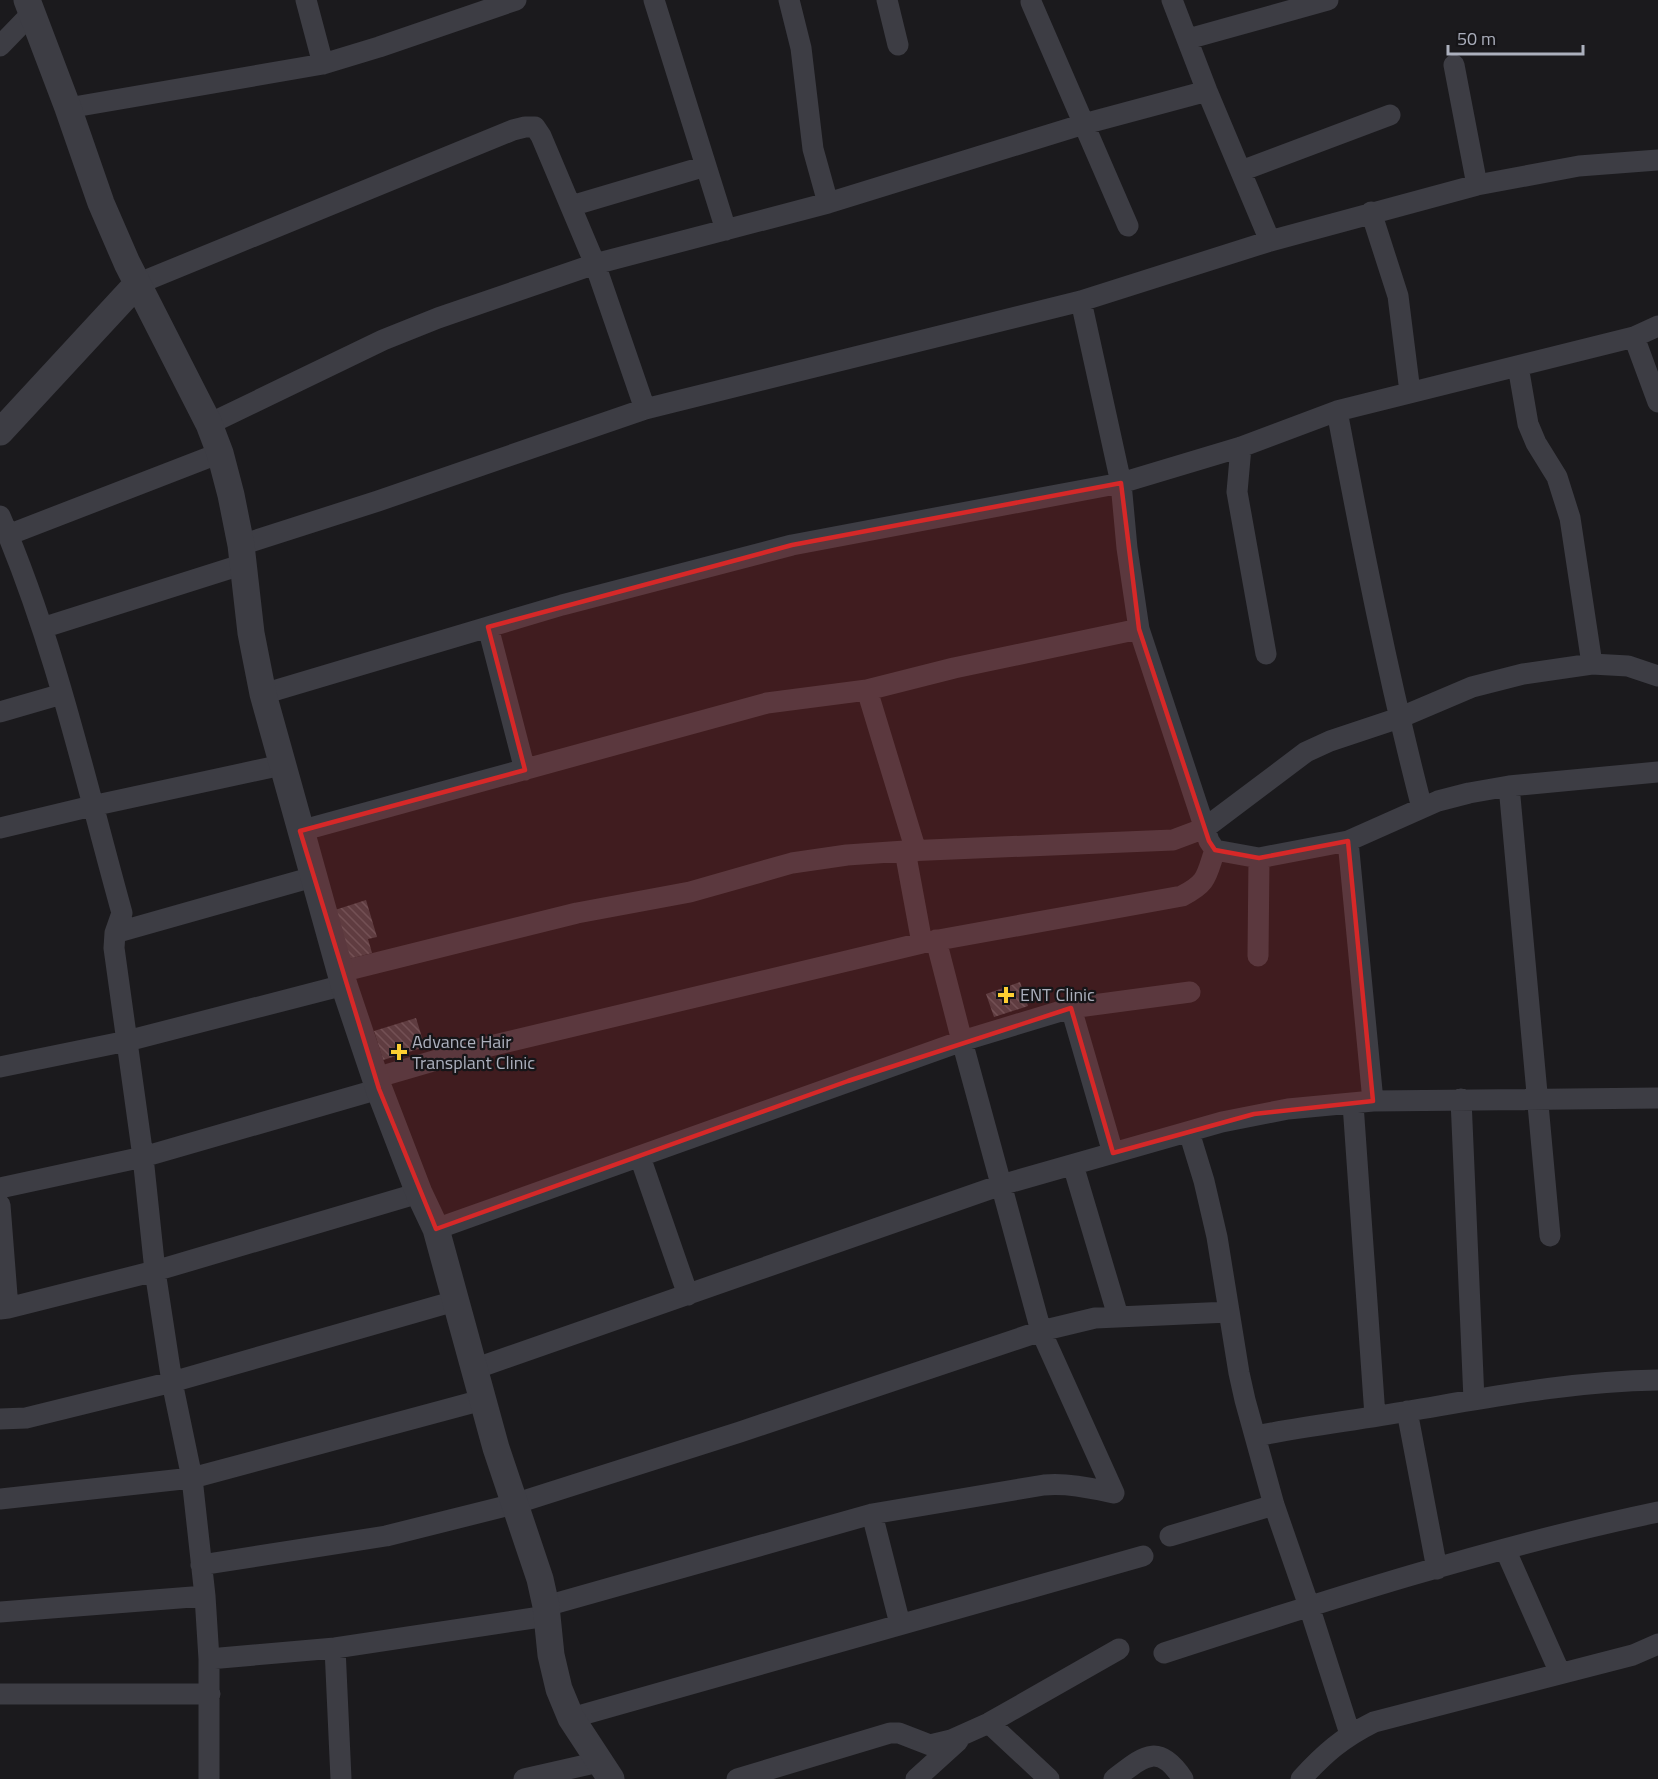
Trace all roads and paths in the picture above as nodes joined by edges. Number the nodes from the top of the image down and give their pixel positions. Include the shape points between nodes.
1 (306, 0) edge
2 (516, 0) edge
3 (654, 0) edge
4 (789, 0) edge
5 (887, 0) edge
6 (1172, 0) edge
7 (1314, 1) edge
8 (1031, 2) dead end
9 (29, 7) edge
10 (1188, 39) junction
11 (898, 45) dead end
12 (0, 46) edge
13 (323, 64) junction
14 (1454, 65) dead end
15 (1207, 91) junction
16 (68, 108) junction
17 (1390, 115) dead end
18 (1084, 124) junction
19 (1658, 160) edge
20 (706, 166) junction
21 (1241, 171) junction
22 (1477, 185) junction
23 (828, 203) junction
24 (571, 207) junction
25 (1371, 212) junction
26 (1128, 226) dead end
27 (726, 230) junction
28 (1270, 241) junction
29 (595, 264) junction
30 (137, 284) junction
31 (1081, 301) junction
32 (1658, 326) edge
33 (1634, 337) junction
34 (1518, 366) junction
35 (1410, 392) junction
36 (1658, 402) edge
37 (645, 409) junction
38 (1337, 411) junction
39 (209, 424) junction
40 (0, 432) edge
41 (1240, 447) junction
42 (220, 453) junction
43 (1121, 483) junction
44 (4, 526) edge
45 (242, 554) junction
46 (488, 627) junction
47 (42, 628) junction
48 (1139, 629) junction
49 (1266, 654) dead end
50 (1592, 664) junction
51 (1658, 676) edge
52 (867, 690) junction
53 (62, 694) junction
54 (262, 694) junction
55 (0, 712) edge
56 (1399, 718) junction
57 (282, 765) junction
58 (525, 770) junction
59 (1658, 772) edge
60 (1509, 786) junction
61 (92, 806) junction
62 (1422, 808) junction
63 (0, 828) edge
64 (1205, 828) junction
65 (300, 831) junction
66 (1348, 841) junction
67 (1215, 850) junction
68 (910, 851) junction
69 (1260, 858) junction
70 (313, 877) junction
71 (116, 933) junction
72 (929, 942) junction
73 (1258, 957) dead end
74 (342, 979) junction
75 (1190, 992) dead end
76 (1071, 1008) junction
77 (127, 1041) junction
78 (962, 1041) junction
79 (0, 1067) edge
80 (377, 1083) junction
81 (1658, 1098) edge
82 (1461, 1099) junction
83 (1537, 1099) junction
84 (1363, 1102) junction
85 (1189, 1132) junction
86 (1113, 1154) junction
87 (143, 1157) junction
88 (640, 1157) junction
89 (1073, 1165) junction
90 (1001, 1185) junction
91 (0, 1188) edge
92 (419, 1193) junction
93 (0, 1205) edge
94 (436, 1229) junction
95 (1550, 1236) dead end
96 (155, 1271) junction
97 (688, 1295) junction
98 (455, 1301) junction
99 (4, 1309) edge
100 (1229, 1312) junction
101 (1118, 1316) junction
102 (1041, 1331) junction
103 (474, 1369) junction
104 (1658, 1380) edge
105 (172, 1382) junction
106 (482, 1400) junction
107 (1474, 1400) junction
108 (1407, 1411) junction
109 (1375, 1416) junction
110 (0, 1419) edge
111 (1256, 1436) junction
112 (192, 1478) junction
113 (0, 1499) edge
114 (514, 1504) junction
115 (1274, 1505) junction
116 (1658, 1512) edge
117 (872, 1514) junction
118 (1170, 1536) dead end
119 (1505, 1549) junction
120 (1143, 1556) dead end
121 (201, 1565) junction
122 (1437, 1569) junction
123 (205, 1596) junction
124 (1309, 1606) junction
125 (546, 1611) junction
126 (0, 1612) edge
127 (900, 1624) junction
128 (1658, 1644) edge
129 (335, 1648) junction
130 (1119, 1649) dead end
131 (1164, 1653) dead end
132 (209, 1659) junction
133 (1560, 1673) junction
134 (0, 1694) edge
135 (210, 1694) junction
136 (571, 1718) junction
137 (989, 1723) junction
138 (965, 1734) junction
139 (1350, 1734) junction
140 (605, 1770) edge
141 (209, 1779) edge
142 (341, 1779) edge
143 (524, 1779) edge
144 (737, 1779) edge
145 (916, 1779) edge
146 (1049, 1779) edge
147 (1113, 1779) edge
148 (1183, 1779) edge
149 (1301, 1779) edge

1 - 13 street
2 - 13 street
3 - 20 street
4 - 23 street via 801,48 813,149
5 - 11 street
6 - 10 street
7 - 10 street
8 - 18 street
9 - 12 street
9 - 16 street
10 - 15 street
13 - 16 street
14 - 22 street
15 - 18 street
15 - 21 street
16 - 30 street via 100,203
17 - 21 street
18 - 23 street
18 - 26 street
19 - 22 street via 1579,166
20 - 24 street
20 - 27 street
21 - 28 street
22 - 25 street
23 - 27 street
24 - 29 street
24 - 30 street via 541,136 535,127 525,127
25 - 28 street
25 - 35 street via 1398,296
27 - 29 street
28 - 31 street
29 - 37 street
29 - 39 street via 383,339
30 - 39 street
30 - 40 street
31 - 37 street
31 - 43 street
32 - 33 street
33 - 34 street
33 - 36 street
34 - 35 street
34 - 50 street via 1528,424 1557,477 1570,518
35 - 38 street
37 - 45 street via 378,501
38 - 41 street
38 - 56 street
39 - 42 street
41 - 43 street
41 - 49 street via 1237,492
42 - 44 street
42 - 45 street
43 - 46 street via 792,545
43 - 48 street
44 - 47 street
45 - 47 street
45 - 54 street
46 - 54 street
46 - 58 street
47 - 53 street
48 - 52 street
48 - 64 street
50 - 51 street via 1628,666
50 - 56 street via 1497,679
52 - 58 street via 767,703
52 - 68 street
53 - 55 street
53 - 61 street
54 - 57 street
56 - 62 street
56 - 64 street via 1306,752
57 - 61 street
57 - 65 street
58 - 65 street
59 - 60 street
60 - 62 street
60 - 83 street
61 - 63 street
61 - 71 street via 122,914
62 - 66 street
64 - 67 street
64 - 68 street via 1173,840
65 - 70 street
66 - 69 street
66 - 84 street
67 - 69 street
67 - 72 street via 1199,887 1182,896
68 - 72 street
68 - 74 street via 792,863 690,892 577,913
69 - 73 street
70 - 71 street
70 - 74 street
71 - 77 street via 114,948
72 - 78 street
72 - 80 street via 461,1053
74 - 77 street
74 - 80 street
75 - 76 street
76 - 78 street
76 - 86 street
77 - 79 street
77 - 87 street
78 - 88 street
78 - 90 street
80 - 87 street
80 - 92 street
81 - 83 street
82 - 83 street
82 - 84 street
82 - 107 street
83 - 95 street
84 - 85 street via 1254,1114
84 - 109 street
85 - 86 street
85 - 100 street via 1210,1206
86 - 89 street
87 - 91 street
87 - 96 street
88 - 94 street
88 - 97 street
89 - 90 street
89 - 101 street
90 - 97 street
90 - 102 street
92 - 94 street
92 - 96 street
93 - 99 street
94 - 98 street
96 - 99 street
96 - 105 street
97 - 103 street
98 - 103 street
98 - 105 street
100 - 101 street
100 - 111 street via 1239,1373
101 - 102 street
102 - 114 street
102 - 117 street via 1114,1493 1044,1485
103 - 106 street
104 - 107 street via 1587,1383
105 - 110 street via 26,1418
105 - 112 street
106 - 112 street
106 - 114 street
107 - 108 street
108 - 109 street
108 - 122 street
109 - 111 street
111 - 115 street
112 - 113 street
112 - 121 street
114 - 121 street via 386,1536
114 - 125 street via 534,1558
115 - 118 street
115 - 124 street
116 - 119 street
117 - 125 street
117 - 127 street
119 - 122 street
119 - 133 street
120 - 127 street
121 - 123 street
122 - 124 street
123 - 126 street
123 - 132 street
124 - 131 street
124 - 139 street
125 - 129 street
125 - 136 street via 555,1674
127 - 136 street
128 - 133 street via 1633,1655
129 - 132 street
129 - 142 street
130 - 137 street
132 - 135 street
133 - 139 street via 1374,1722
134 - 135 street
135 - 141 street
136 - 140 street
137 - 138 street
137 - 146 street
138 - 144 street via 930,1745 890,1733
138 - 145 street
139 - 149 street via 1327,1751
140 - 143 street
147 - 148 street via 1139,1760 1152,1756 1173,1764

